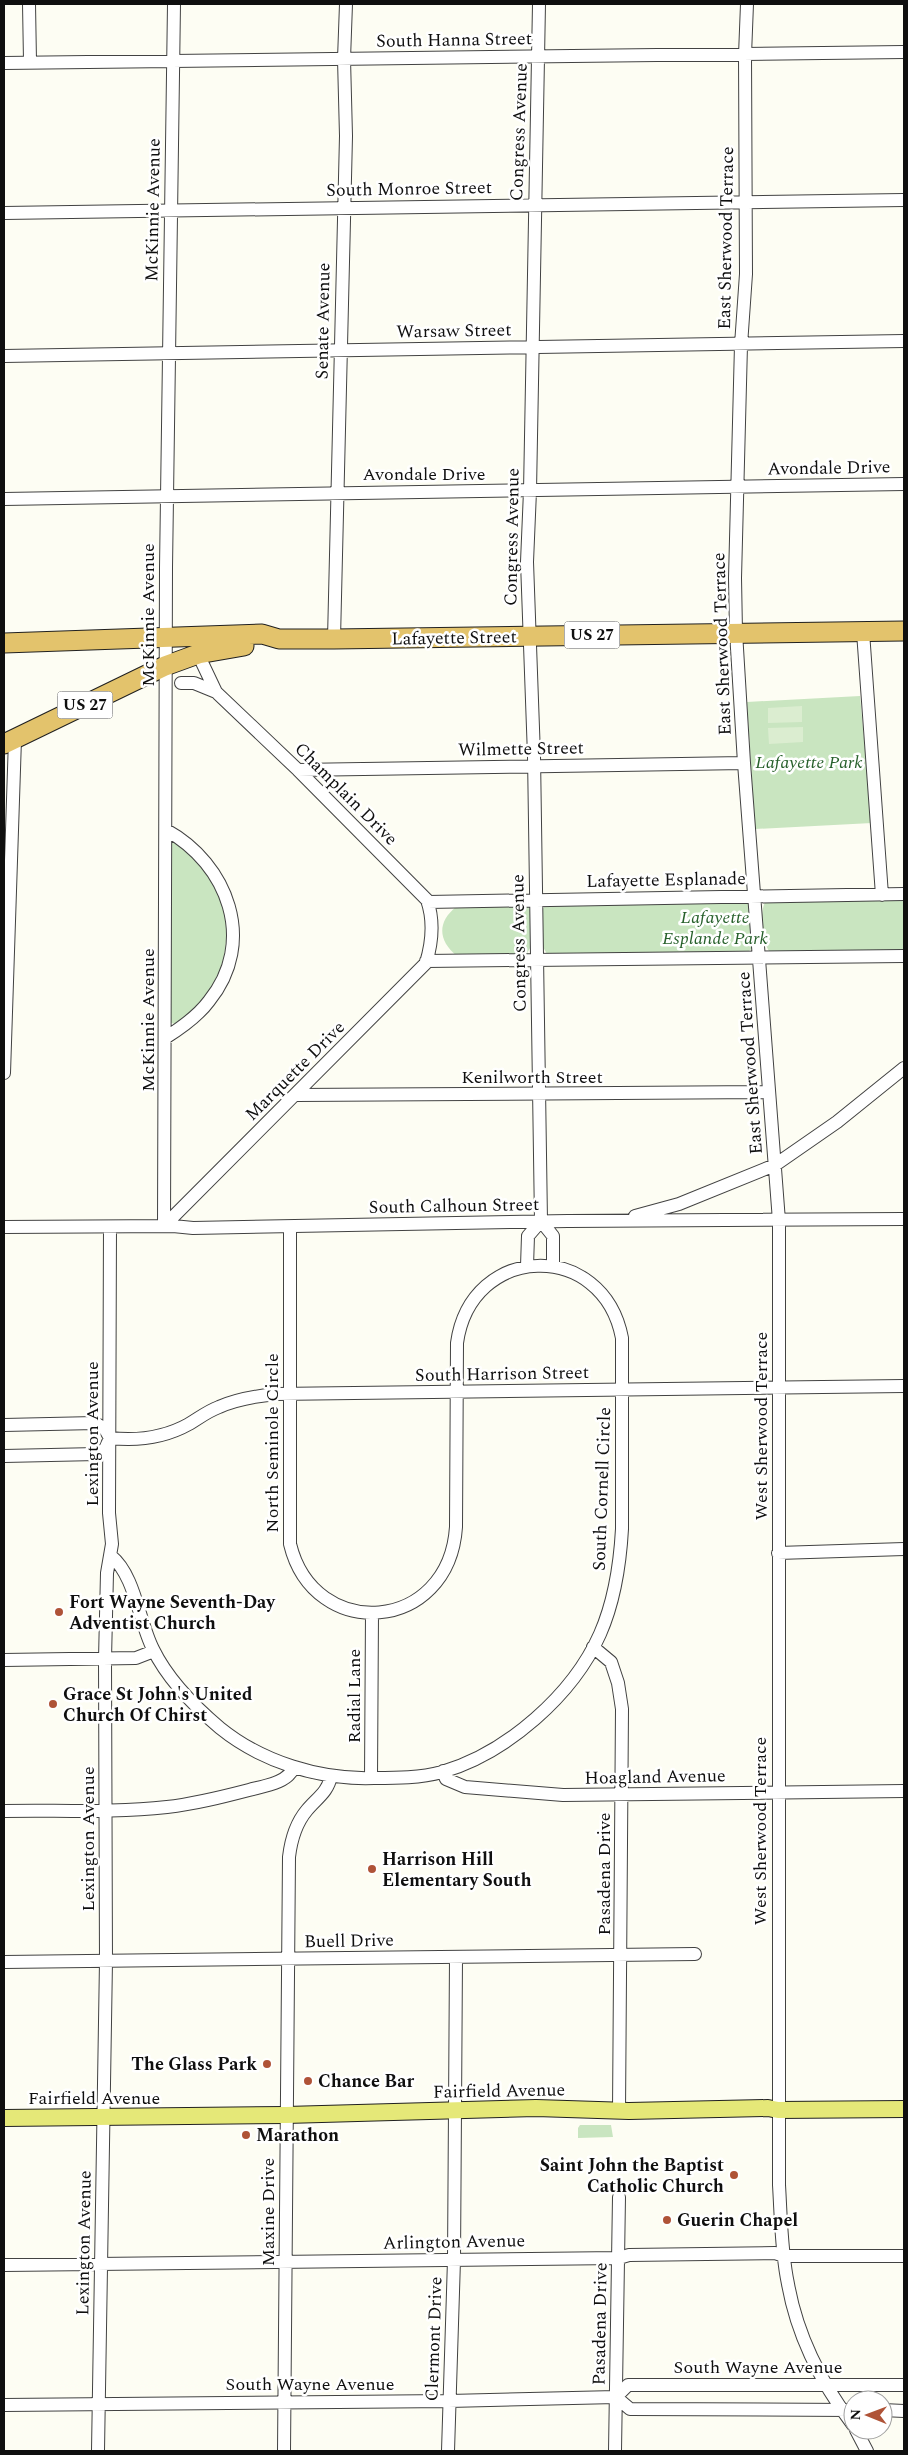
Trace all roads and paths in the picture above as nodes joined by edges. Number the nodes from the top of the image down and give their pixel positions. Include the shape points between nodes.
1 (29, 4) edge
2 (174, 4) edge
3 (346, 4) edge
4 (540, 4) edge
5 (747, 4) edge
6 (904, 52) edge
7 (745, 55) junction
8 (539, 57) junction
9 (344, 59) junction
10 (30, 61) junction
11 (173, 62) junction
12 (4, 63) edge
13 (904, 200) edge
14 (747, 201) junction
15 (534, 205) junction
16 (343, 207) junction
17 (170, 211) junction
18 (4, 213) edge
19 (904, 342) edge
20 (741, 345) junction
21 (532, 348) junction
22 (340, 350) junction
23 (169, 354) junction
24 (4, 356) edge
25 (904, 484) edge
26 (738, 486) junction
27 (530, 491) junction
28 (337, 492) junction
29 (166, 497) junction
30 (4, 499) edge
31 (904, 631) edge
32 (736, 632) junction
33 (863, 632) junction
34 (529, 636) junction
35 (166, 639) junction
36 (280, 639) junction
37 (334, 639) junction
38 (4, 642) edge
39 (198, 654) junction
40 (166, 666) junction
41 (181, 683) dead end
42 (216, 692) junction
43 (9, 742) edge
44 (744, 763) junction
45 (534, 766) junction
46 (298, 770) junction
47 (166, 830) junction
48 (904, 894) edge
49 (882, 895) junction
50 (755, 897) junction
51 (536, 900) junction
52 (428, 902) junction
53 (904, 956) edge
54 (760, 958) junction
55 (537, 960) junction
56 (426, 961) junction
57 (165, 1038) junction
58 (904, 1068) edge
59 (4, 1073) edge
60 (769, 1092) junction
61 (538, 1094) junction
62 (296, 1095) junction
63 (775, 1165) junction
64 (679, 1204) junction
65 (904, 1219) edge
66 (618, 1220) junction
67 (682, 1220) junction
68 (779, 1221) junction
69 (541, 1222) junction
70 (164, 1226) junction
71 (4, 1227) edge
72 (110, 1227) junction
73 (290, 1227) junction
74 (528, 1266) junction
75 (553, 1266) junction
76 (904, 1386) edge
77 (778, 1388) junction
78 (622, 1389) junction
79 (456, 1392) junction
80 (289, 1394) junction
81 (4, 1425) edge
82 (110, 1438) junction
83 (4, 1456) edge
84 (904, 1549) edge
85 (778, 1553) junction
86 (111, 1556) junction
87 (372, 1613) junction
88 (593, 1647) junction
89 (154, 1651) junction
90 (105, 1659) junction
91 (4, 1660) edge
92 (294, 1767) junction
93 (443, 1771) junction
94 (331, 1776) junction
95 (371, 1778) junction
96 (904, 1791) edge
97 (778, 1793) junction
98 (622, 1796) junction
99 (106, 1809) junction
100 (4, 1811) edge
101 (696, 1954) dead end
102 (621, 1955) junction
103 (456, 1958) junction
104 (288, 1960) junction
105 (106, 1961) junction
106 (4, 1962) edge
107 (904, 2109) edge
108 (778, 2110) junction
109 (619, 2111) junction
110 (455, 2112) junction
111 (286, 2115) junction
112 (4, 2118) edge
113 (102, 2118) junction
114 (619, 2197) dead end
115 (784, 2256) junction
116 (904, 2256) edge
117 (619, 2258) junction
118 (454, 2260) junction
119 (286, 2262) junction
120 (100, 2264) junction
121 (4, 2265) edge
122 (824, 2384) junction
123 (904, 2385) edge
124 (616, 2397) junction
125 (285, 2401) junction
126 (449, 2401) junction
127 (99, 2404) junction
128 (4, 2405) edge
129 (843, 2405) edge
130 (843, 2409) edge
131 (98, 2451) edge
132 (284, 2451) edge
133 (448, 2451) edge
134 (615, 2451) edge

1 - 10 street
2 - 11 street, McKinnie Avenue
3 - 9 street, Senate Avenue
4 - 8 street, Congress Avenue
5 - 7 street, East Sherwood Terrace
6 - 7 street, South Hanna Street
7 - 8 street, South Hanna Street
7 - 14 street, East Sherwood Terrace
8 - 9 street, South Hanna Street
8 - 15 street, Congress Avenue
9 - 11 street, South Hanna Street
9 - 16 street, Senate Avenue via 346,136
10 - 11 street, South Hanna Street
10 - 12 street, South Hanna Street
11 - 17 street, McKinnie Avenue
13 - 14 street, South Monroe Street
14 - 15 street, South Monroe Street
14 - 20 street, East Sherwood Terrace
15 - 16 street, South Monroe Street
15 - 21 street, Congress Avenue
16 - 17 street, South Monroe Street
16 - 22 street, Senate Avenue
17 - 18 street, South Monroe Street
17 - 23 street, McKinnie Avenue
19 - 20 street, Warsaw Street
20 - 21 street, Warsaw Street
20 - 26 street, East Sherwood Terrace
21 - 22 street, Warsaw Street
21 - 27 street, Congress Avenue
22 - 23 street, Warsaw Street
22 - 28 street, Senate Avenue
23 - 24 street, Warsaw Street
23 - 29 street, McKinnie Avenue
25 - 26 street, Avondale Drive
26 - 27 street, Avondale Drive
26 - 32 street, East Sherwood Terrace
27 - 28 street, Avondale Drive
27 - 34 street, Congress Avenue via 527,562
28 - 29 street, Avondale Drive
28 - 37 street, Senate Avenue
29 - 30 street, Avondale Drive
29 - 35 street, McKinnie Avenue
31 - 33 highway, Lafayette Street / US 27
32 - 33 highway, Lafayette Street / US 27
32 - 34 highway, Lafayette Street / US 27
32 - 44 street, East Sherwood Terrace
33 - 49 street
34 - 37 highway, Lafayette Street / US 27
34 - 45 street, Congress Avenue
35 - 36 highway, Lafayette Street / US 27 via 262,634
35 - 38 highway, Lafayette Street / US 27
35 - 40 street, McKinnie Avenue
36 - 37 highway, Lafayette Street / US 27
36 - 39 highway, US 27
39 - 40 highway, US 27
39 - 42 street, Champlain Drive
40 - 43 highway, US 27
40 - 47 street, McKinnie Avenue
41 - 42 street, Champlain Drive via 194,683
42 - 46 street, Champlain Drive
43 - 59 street
44 - 45 street, Wilmette Street
44 - 50 street, East Sherwood Terrace
45 - 46 street, Wilmette Street
45 - 51 street, Congress Avenue
46 - 52 street, Champlain Drive
47 - 57 street, McKinnie Avenue
47 - 57 street via 184,839 218,878 230,910 232,943 224,976 210,1001 182,1028
48 - 49 street, Lafayette Esplanade
49 - 50 street, Lafayette Esplanade
50 - 51 street, Lafayette Esplanade
50 - 54 street, East Sherwood Terrace
51 - 52 street, Lafayette Esplanade
51 - 55 street, Congress Avenue
52 - 56 street via 431,931
53 - 54 street
54 - 55 street
54 - 60 street, East Sherwood Terrace
55 - 56 street
55 - 61 street, Congress Avenue
56 - 62 street, Marquette Drive
57 - 70 street, McKinnie Avenue
58 - 63 street via 837,1122
60 - 61 street, Kenilworth Street
60 - 63 street, East Sherwood Terrace
61 - 62 street, Kenilworth Street
61 - 69 street, Congress Avenue
62 - 70 street, Marquette Drive
63 - 64 street
63 - 68 street, East Sherwood Terrace
64 - 66 street
64 - 67 street
65 - 68 street, South Calhoun Street
66 - 67 street, South Calhoun Street
66 - 69 street, South Calhoun Street
67 - 68 street, South Calhoun Street
68 - 77 street, West Sherwood Terrace
69 - 73 street, South Calhoun Street
69 - 74 street via 528,1236
69 - 75 street via 552,1236
70 - 72 street, South Calhoun Street
70 - 73 street, South Calhoun Street
71 - 72 street, South Calhoun Street
72 - 82 street, Lexington Avenue
73 - 80 street, North Seminole Circle
74 - 75 street, South Cornell Circle
74 - 79 street, North Seminole Circle via 489,1284 469,1304 457,1343
75 - 78 street, South Cornell Circle via 590,1284 611,1308 622,1338
76 - 77 street, South Harrison Street
77 - 78 street, South Harrison Street
77 - 85 street, West Sherwood Terrace
78 - 79 street, South Harrison Street
78 - 88 street, South Cornell Circle via 621,1554 613,1598
79 - 80 street, South Harrison Street
79 - 87 street, North Seminole Circle via 456,1527 450,1562 433,1588 420,1598 393,1611
80 - 82 street, South Harrison Street via 238,1400 161,1436
80 - 87 street, North Seminole Circle via 289,1533 293,1553 304,1576 324,1596 348,1609
81 - 82 street via 95,1423 106,1429
82 - 83 street via 105,1449 96,1454
82 - 86 street, Lexington Avenue
84 - 85 street
85 - 97 street, West Sherwood Terrace
86 - 89 street, South Cornell Circle via 123,1567
86 - 90 street, Lexington Avenue via 107,1573
87 - 95 street, Radial Lane
88 - 93 street, South Cornell Circle via 560,1694 526,1726 494,1748
88 - 98 street, Pasadena Drive via 611,1662 618,1682 622,1709
89 - 90 street via 136,1658
89 - 92 street, South Cornell Circle via 186,1696 222,1729 249,1747
90 - 91 street
90 - 99 street, Lexington Avenue
92 - 94 street, South Cornell Circle
92 - 99 street via 292,1773 278,1782 213,1800 167,1807
93 - 95 street, South Cornell Circle
93 - 98 street, Hoagland Avenue via 446,1779 465,1787 522,1793
94 - 95 street, South Cornell Circle
94 - 104 street, Maxine Drive via 327,1790 303,1815 291,1840
96 - 97 street, Hoagland Avenue
97 - 98 street, Hoagland Avenue
97 - 108 street, West Sherwood Terrace
98 - 102 street, Pasadena Drive
99 - 100 street
99 - 105 street, Lexington Avenue
101 - 102 street, Buell Drive
102 - 103 street, Buell Drive
102 - 109 street, Pasadena Drive
103 - 104 street, Buell Drive
103 - 110 street, Clermont Drive
104 - 105 street, Buell Drive
104 - 111 street, Maxine Drive
105 - 106 street, Buell Drive
105 - 113 street, Lexington Avenue
107 - 108 main road, Fairfield Avenue
108 - 109 main road, Fairfield Avenue
108 - 115 street, West Sherwood Terrace
109 - 110 main road, Fairfield Avenue via 554,2108
110 - 111 main road, Fairfield Avenue
110 - 118 street, Clermont Drive
111 - 113 main road, Fairfield Avenue
111 - 119 street, Maxine Drive
112 - 113 main road, Fairfield Avenue
113 - 120 street, Lexington Avenue
114 - 117 street, Pasadena Drive
115 - 116 street, Arlington Avenue
115 - 117 street, Arlington Avenue via 775,2253 629,2255
115 - 122 street, West Sherwood Terrace via 788,2285 800,2325
117 - 118 street, Arlington Avenue
117 - 124 street, Pasadena Drive
118 - 119 street, Arlington Avenue
118 - 126 street, Clermont Drive
119 - 120 street, Arlington Avenue
119 - 125 street, Maxine Drive
120 - 121 street, Arlington Avenue
120 - 127 street, Lexington Avenue
122 - 123 street, South Wayne Avenue
122 - 124 street, South Wayne Avenue via 628,2385
122 - 129 street, West Sherwood Terrace
124 - 126 street, South Wayne Avenue
124 - 130 street via 630,2409
124 - 134 street, Pasadena Drive
125 - 126 street, South Wayne Avenue
125 - 127 street, South Wayne Avenue
125 - 132 street, Maxine Drive
126 - 133 street, Clermont Drive
127 - 128 street, South Wayne Avenue
127 - 131 street, Lexington Avenue

